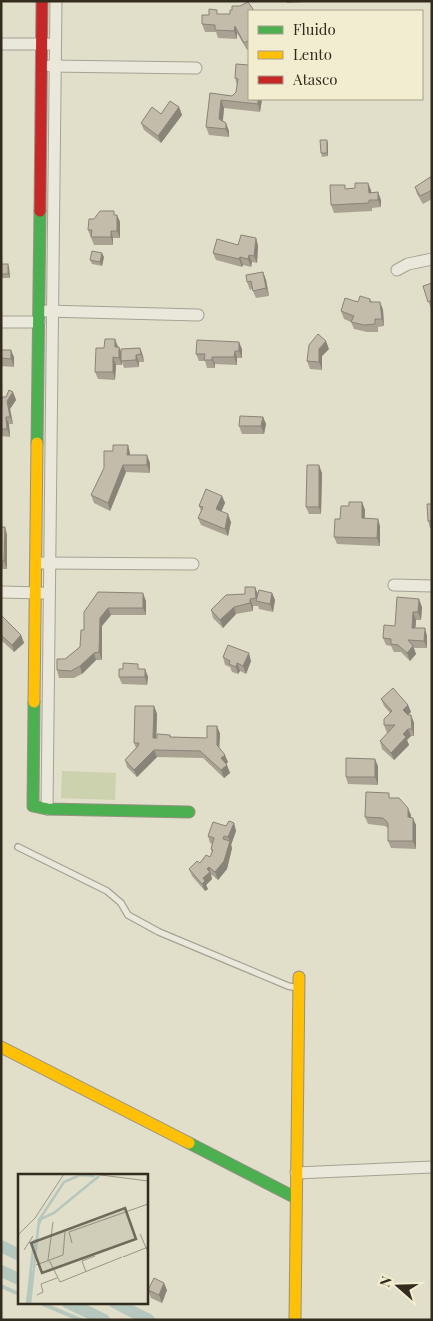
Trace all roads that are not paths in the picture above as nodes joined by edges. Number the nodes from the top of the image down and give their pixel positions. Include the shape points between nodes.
1 (42, 1) edge
2 (56, 1) edge
3 (1, 44) edge
4 (42, 44) junction
5 (56, 44) junction
6 (41, 66) junction
7 (56, 66) junction
8 (196, 68) dead end
9 (432, 259) edge
10 (397, 270) dead end
11 (53, 311) junction
12 (198, 315) dead end
13 (39, 317) junction
14 (1, 322) edge
15 (37, 563) junction
16 (50, 563) junction
17 (193, 564) dead end
18 (394, 585) dead end
19 (432, 586) edge
20 (1, 592) edge
21 (43, 593) junction
22 (47, 809) junction
23 (189, 812) dead end
24 (18, 847) dead end
25 (298, 983) joint
26 (1, 1047) edge
27 (432, 1167) edge
28 (296, 1173) junction
29 (296, 1198) junction
30 (295, 1320) edge

1 - 4 street
2 - 5 street
3 - 4 street
4 - 5 street
4 - 6 street
5 - 7 street
6 - 7 street
6 - 13 street
7 - 8 street
7 - 11 street
9 - 10 street
11 - 12 street
11 - 13 street
11 - 16 street
13 - 14 street
13 - 15 street
15 - 16 street
15 - 21 street
16 - 17 street
16 - 21 street
18 - 19 street
20 - 21 street
21 - 22 street
21 - 22 street via 33,806
22 - 23 street
24 - 25 lane via 107,891 121,903 128,915 159,932 288,986
25 - 28 street
26 - 29 street
27 - 28 street
28 - 29 street
29 - 30 street

